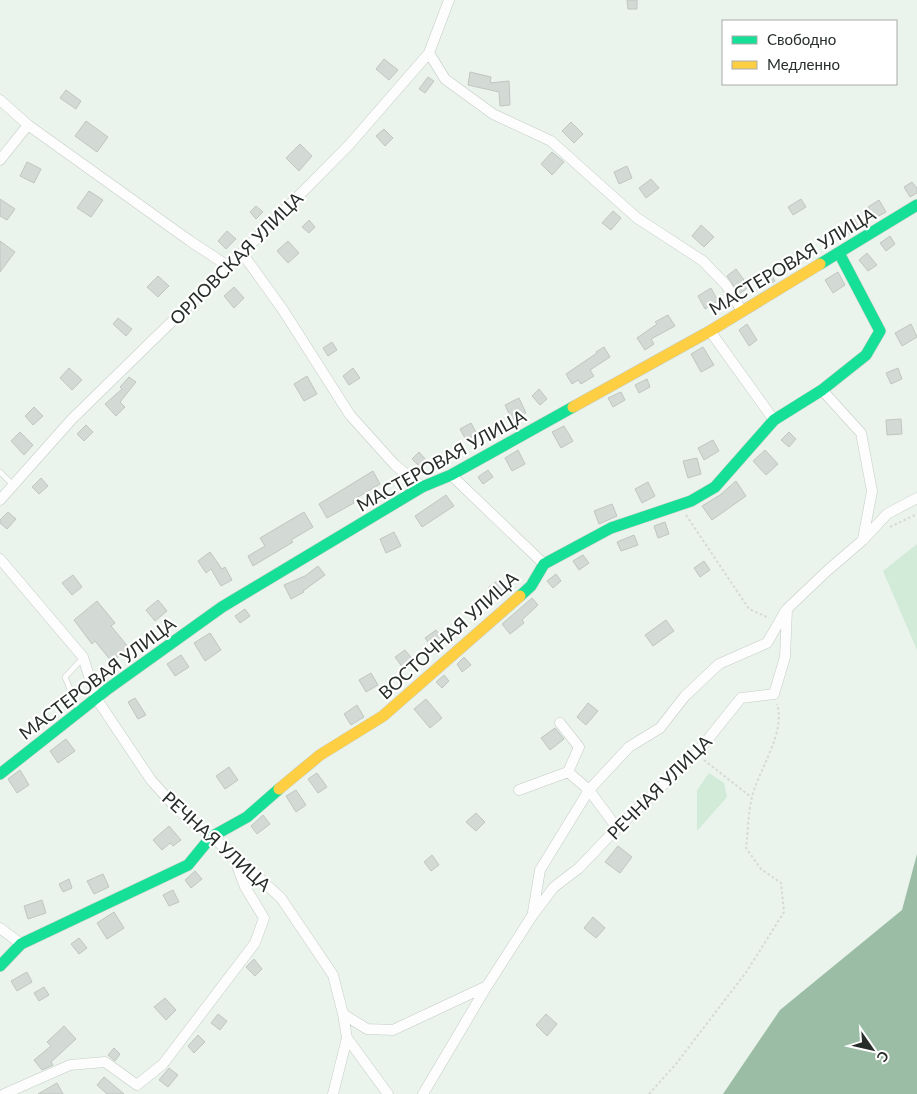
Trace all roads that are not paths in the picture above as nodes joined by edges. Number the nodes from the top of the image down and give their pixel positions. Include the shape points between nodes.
1 (449, 0) edge
2 (429, 52) junction
3 (0, 100) edge
4 (28, 125) junction
5 (0, 160) edge
6 (917, 205) edge
7 (242, 253) junction
8 (839, 253) junction
9 (228, 266) junction
10 (742, 311) junction
11 (710, 331) junction
12 (822, 390) junction
13 (774, 420) junction
14 (0, 472) edge
15 (451, 475) junction
16 (13, 485) junction
17 (422, 488) junction
18 (917, 498) edge
19 (0, 500) edge
20 (863, 540) junction
21 (0, 559) edge
22 (544, 564) junction
23 (787, 608) junction
24 (83, 657) junction
25 (96, 698) junction
26 (79, 711) junction
27 (560, 723) dead end
28 (568, 772) junction
29 (0, 774) edge
30 (519, 790) dead end
31 (589, 790) junction
32 (617, 828) junction
33 (211, 837) junction
34 (232, 854) junction
35 (532, 916) junction
36 (0, 928) edge
37 (21, 944) junction
38 (0, 966) edge
39 (487, 986) junction
40 (343, 1014) junction
41 (347, 1038) junction
42 (4, 1094) edge
43 (333, 1094) edge
44 (388, 1094) edge
45 (423, 1094) edge

1 - 2 street, ОРЛОВСКАЯ УЛИЦА
2 - 7 street, ОРЛОВСКАЯ УЛИЦА via 349,145
2 - 10 street via 445,79 493,114 551,141 637,218 703,261 726,285
3 - 4 street
4 - 5 street
4 - 9 street
6 - 8 street, МАСТЕРОВАЯ УЛИЦА
7 - 9 street, ОРЛОВСКАЯ УЛИЦА
7 - 17 street via 350,415 395,465
8 - 10 street, МАСТЕРОВАЯ УЛИЦА
8 - 12 street via 880,331 866,355
9 - 16 street, ОРЛОВСКАЯ УЛИЦА via 72,419
10 - 11 street, МАСТЕРОВАЯ УЛИЦА
11 - 13 street
11 - 15 street, МАСТЕРОВАЯ УЛИЦА
12 - 13 street
12 - 20 street via 861,433 872,491
13 - 22 street via 715,487 691,501 611,528
14 - 16 lane
15 - 17 street, МАСТЕРОВАЯ УЛИЦА
15 - 22 street
16 - 19 street, ОРЛОВСКАЯ УЛИЦА
17 - 25 street, МАСТЕРОВАЯ УЛИЦА via 222,607
18 - 20 street, РЕЧНАЯ УЛИЦА via 887,514
20 - 23 street, РЕЧНАЯ УЛИЦА
21 - 24 street, РЕЧНАЯ УЛИЦА
22 - 33 street, ВОСТОЧНАЯ УЛИЦА via 531,586 383,716 320,755 247,817
23 - 31 street, РЕЧНАЯ УЛИЦА via 767,643 718,664 685,696 660,728 629,747
23 - 32 street, РЕЧНАЯ УЛИЦА via 785,658 774,694 740,698 696,754
24 - 25 street, РЕЧНАЯ УЛИЦА
24 - 26 lane via 65,677
25 - 26 street, МАСТЕРОВАЯ УЛИЦА
25 - 33 street, РЕЧНАЯ УЛИЦА via 151,780 177,809
26 - 29 street, МАСТЕРОВАЯ УЛИЦА
27 - 28 street via 579,747
28 - 30 street
28 - 31 street
31 - 32 street
31 - 35 street, РЕЧНАЯ УЛИЦА via 540,870
32 - 35 street, РЕЧНАЯ УЛИЦА via 579,868 554,887
33 - 34 street, РЕЧНАЯ УЛИЦА
33 - 37 street, ВОСТОЧНАЯ УЛИЦА via 188,865
34 - 40 street, РЕЧНАЯ УЛИЦА via 281,898 333,975
34 - 42 street via 245,887 264,918 255,944 163,1064 137,1085 105,1062 70,1065
35 - 39 street, РЕЧНАЯ УЛИЦА
36 - 37 street
37 - 38 street
39 - 40 street via 392,1030 367,1029
39 - 45 street, РЕЧНАЯ УЛИЦА
40 - 41 street, РЕЧНАЯ УЛИЦА
41 - 43 street, РЕЧНАЯ УЛИЦА
41 - 44 street

